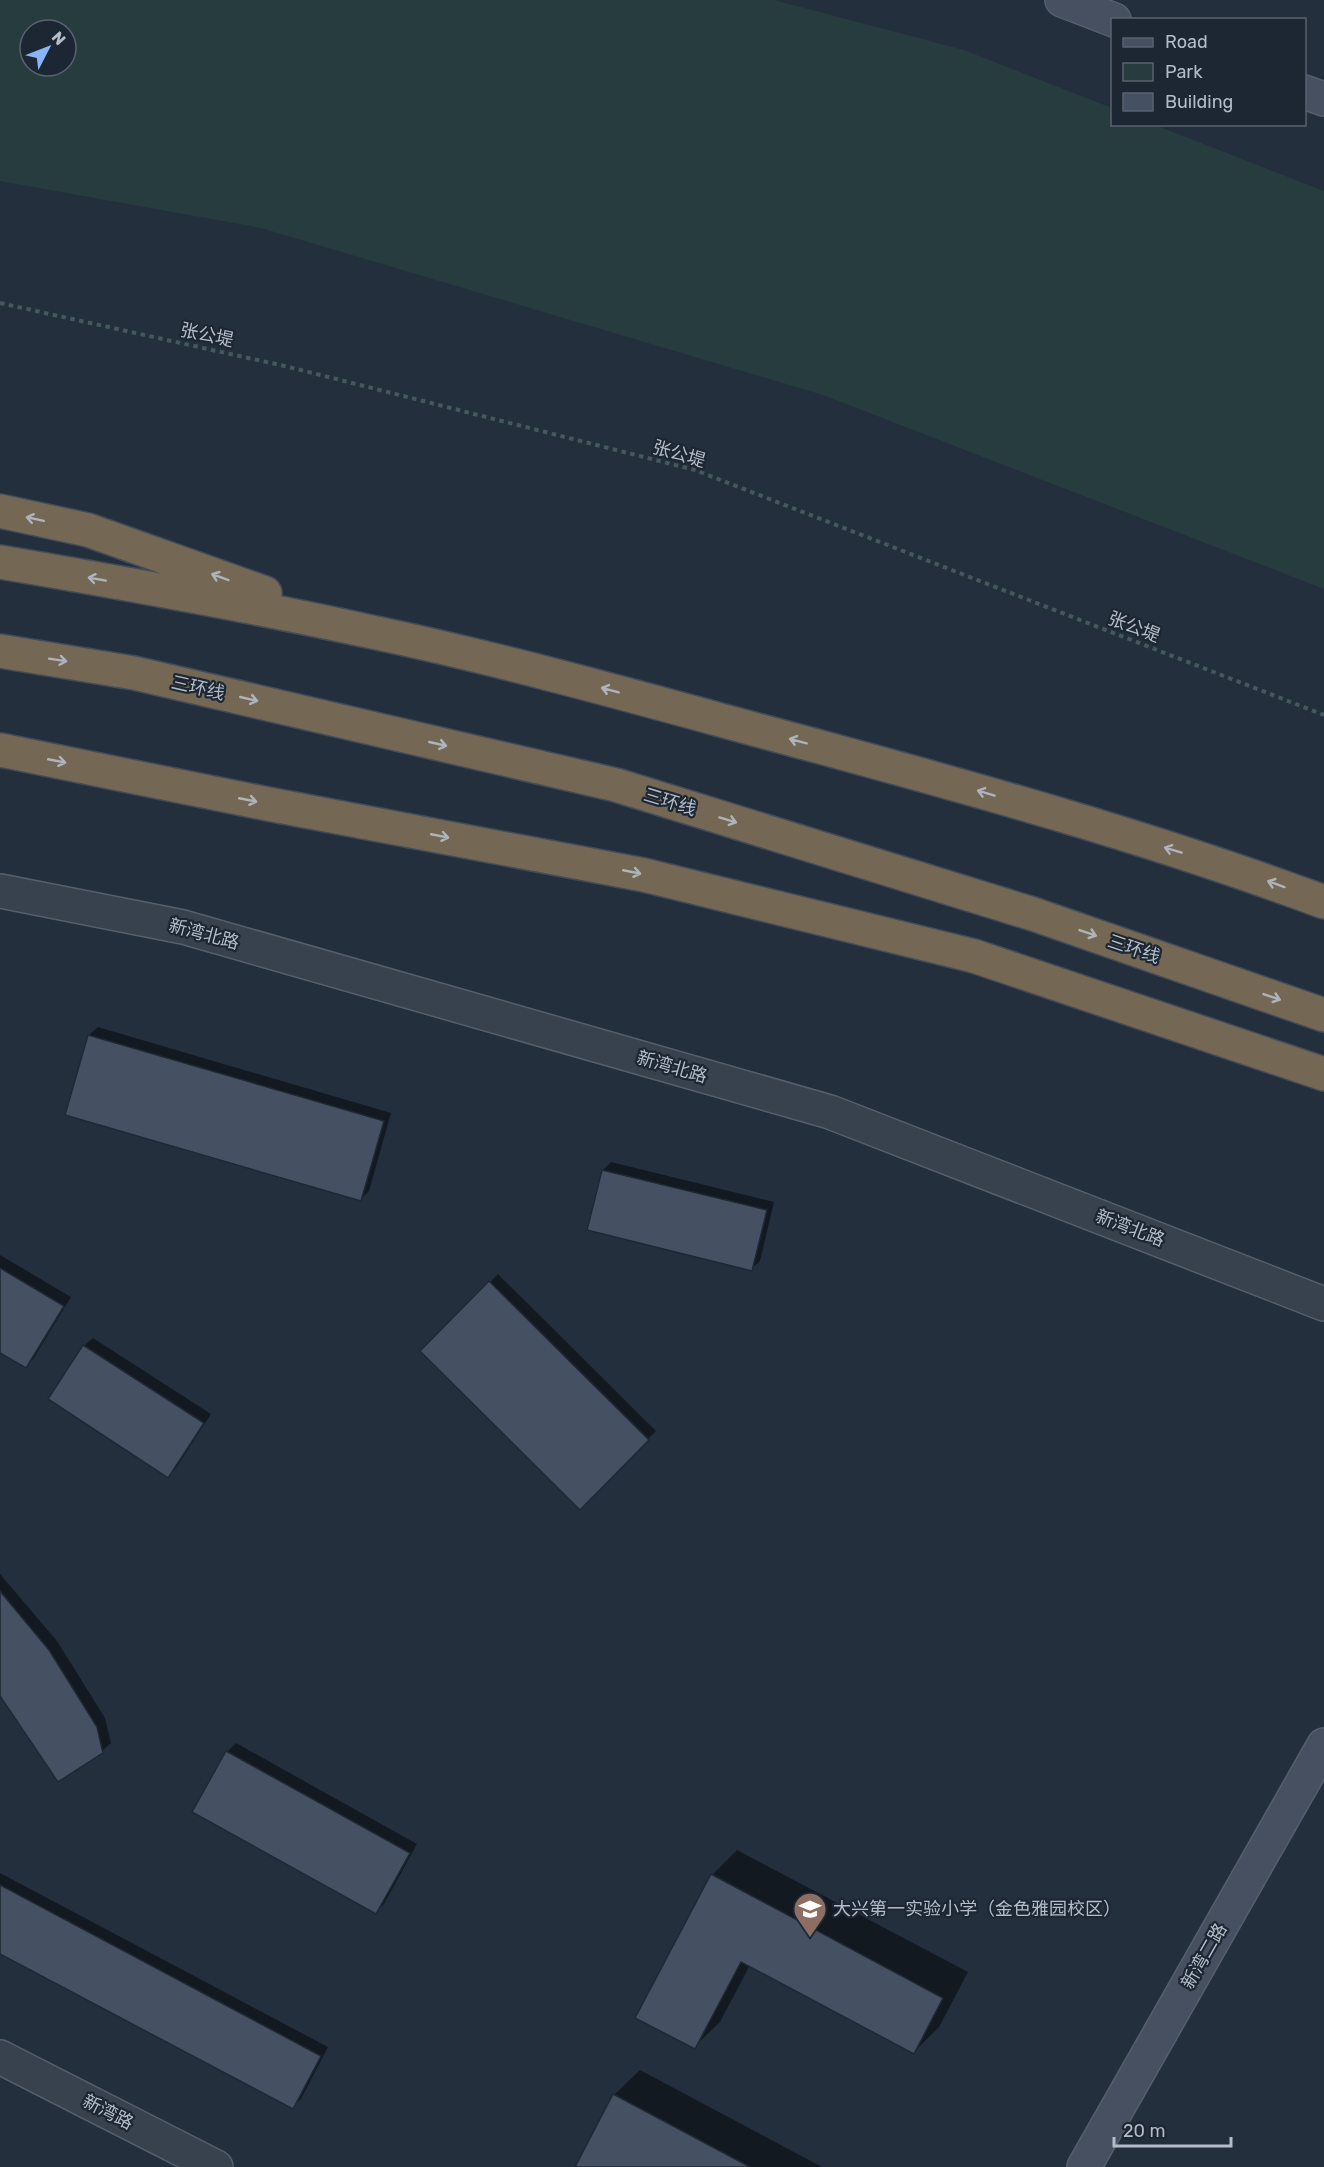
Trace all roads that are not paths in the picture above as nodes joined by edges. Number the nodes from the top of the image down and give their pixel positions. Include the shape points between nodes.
1 (1062, 0) edge
2 (1111, 19) edge
3 (1306, 92) edge
4 (1324, 99) edge
5 (0, 511) edge
6 (0, 562) edge
7 (374, 632) junction
8 (0, 651) edge
9 (0, 750) edge
10 (0, 891) edge
11 (1324, 902) edge
12 (1324, 1015) edge
13 (1324, 1074) edge
14 (1324, 1304) edge
15 (1324, 1745) edge
16 (0, 2057) edge
17 (216, 2167) edge
18 (1084, 2167) edge

1 - 2 street
3 - 4 street
7 -> 5 highway via 88,530
7 -> 6 highway
11 -> 7 highway via 1229,867 931,777 577,681
8 -> 12 highway, 三环线 via 134,673 616,785 1033,914
9 -> 13 highway via 644,874 974,956
10 - 14 street, 新湾北路 via 183,927 830,1112
15 - 18 street, 新湾二路
16 - 17 street, 新湾路

